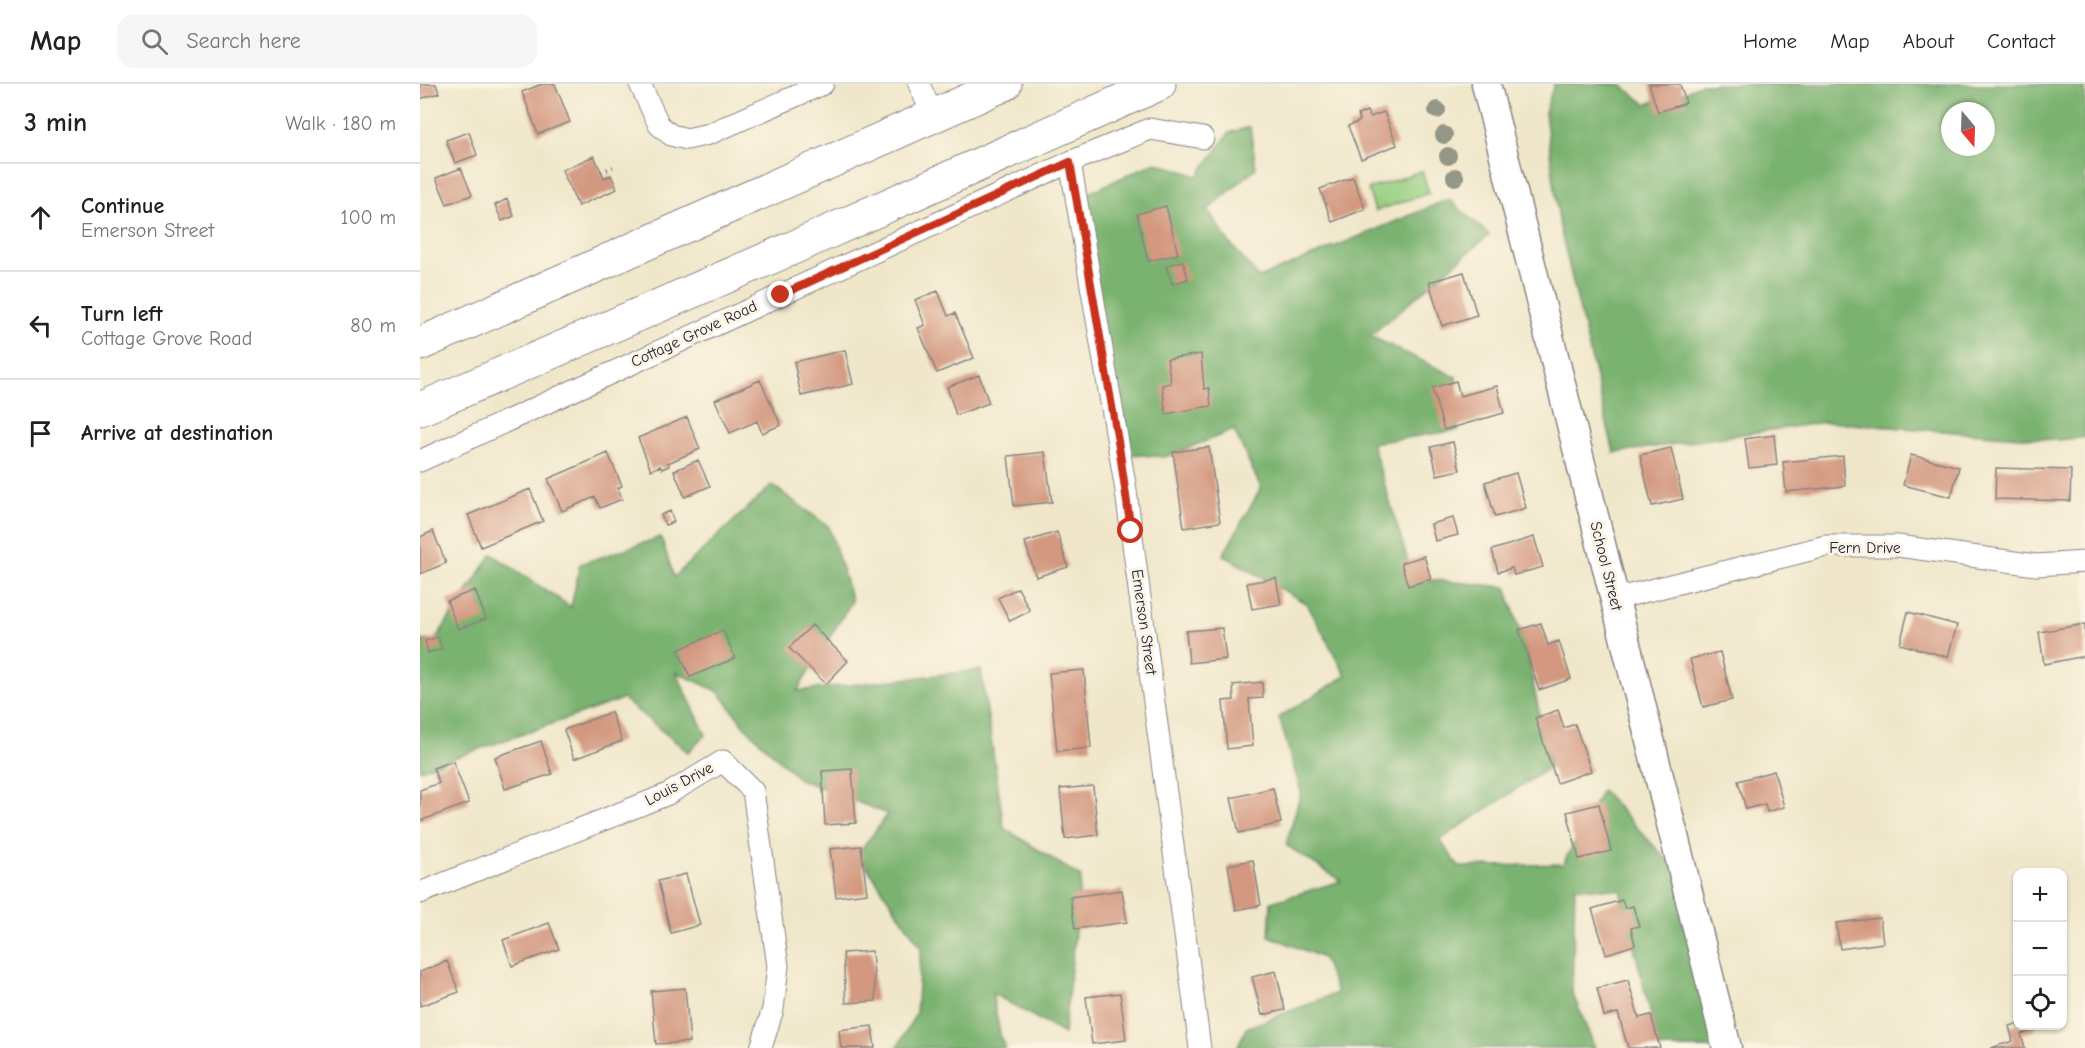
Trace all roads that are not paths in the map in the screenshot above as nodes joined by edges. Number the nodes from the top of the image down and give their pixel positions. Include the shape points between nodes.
1 (640, 84) edge
2 (823, 84) edge
3 (919, 84) edge
4 (1005, 84) edge
5 (1159, 84) edge
6 (1486, 84) edge
7 (933, 116) junction
8 (1203, 138) dead end
9 (1070, 162) junction
10 (420, 344) edge
11 (420, 410) edge
12 (420, 461) edge
13 (2085, 562) edge
14 (1615, 599) junction
15 (420, 893) edge
16 (760, 1048) edge
17 (1200, 1048) edge
18 (1727, 1048) edge

1 - 2 street via 659,125 674,136 687,138 709,134
3 - 7 street
4 - 7 main road
5 - 11 main road
6 - 14 main road, School Street
7 - 10 main road
8 - 9 street, Cottage Grove Road via 1150,129
9 - 12 street, Cottage Grove Road
9 - 17 street, Emerson Street via 1125,484
13 - 14 street, Fern Drive via 2037,566 1898,546 1826,546
14 - 18 main road, School Street
15 - 16 street, Louis Drive via 668,794 723,761 753,791 778,966 773,1009

